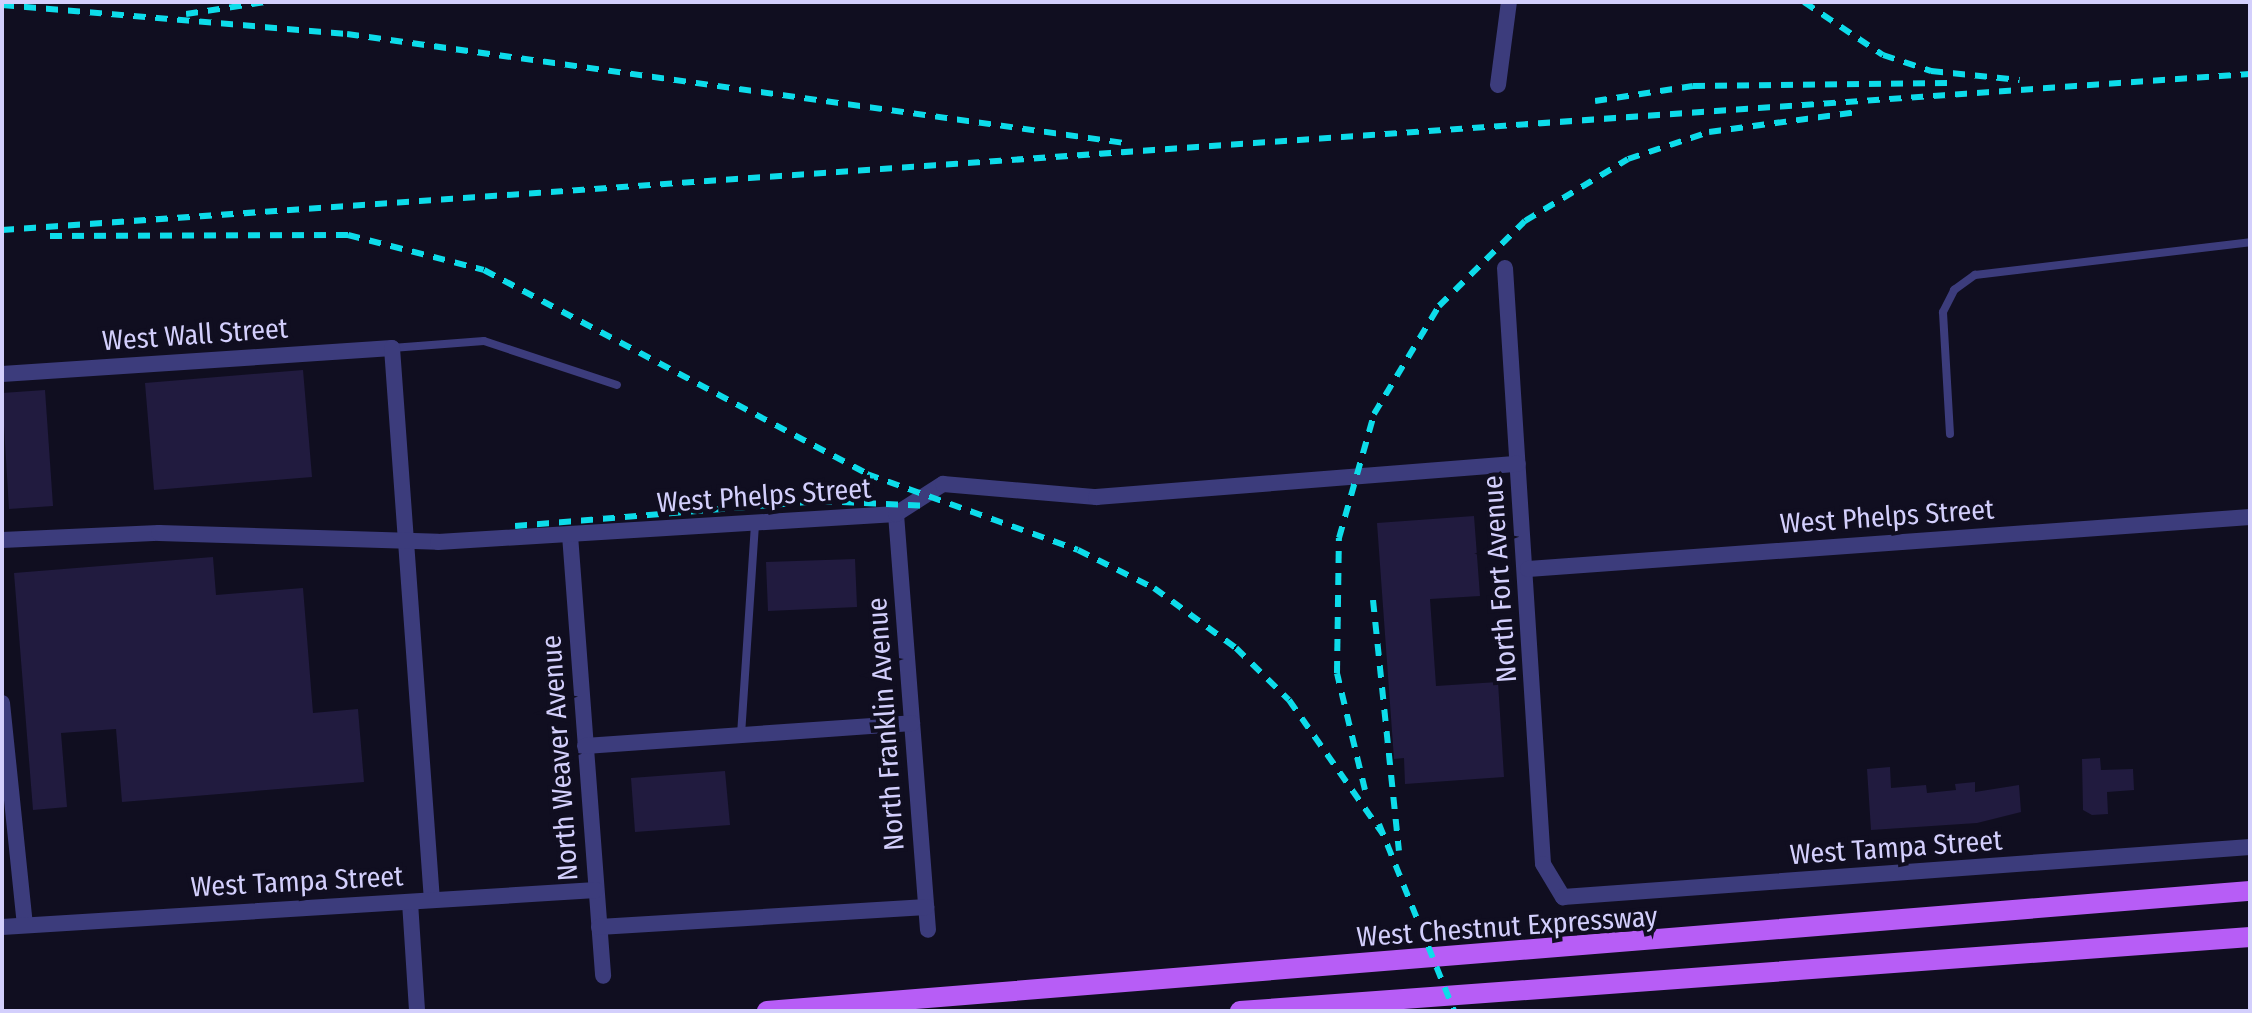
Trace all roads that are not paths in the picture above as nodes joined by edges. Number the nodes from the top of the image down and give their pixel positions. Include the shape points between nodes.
1 (1509, 2) edge
2 (1498, 85) dead end
3 (2250, 242) edge
4 (1505, 268) dead end
5 (392, 348) junction
6 (2, 374) edge
7 (617, 385) dead end
8 (1950, 434) dead end
9 (1518, 464) junction
10 (896, 514) junction
11 (2250, 517) edge
12 (755, 523) junction
13 (570, 535) junction
14 (404, 539) junction
15 (2, 540) edge
16 (1528, 569) junction
17 (2, 703) edge
18 (912, 723) junction
19 (741, 735) junction
20 (585, 746) junction
21 (2250, 847) edge
22 (1552, 885) joint
23 (596, 890) junction
24 (2250, 891) edge
25 (432, 900) junction
26 (410, 902) junction
27 (926, 907) junction
28 (25, 925) junction
29 (2, 927) edge
30 (599, 927) junction
31 (928, 930) dead end
32 (2250, 937) edge
33 (603, 976) dead end
34 (1339, 1007) edge
35 (417, 1011) edge
36 (767, 1011) edge
37 (1240, 1011) edge

1 - 2 street
3 - 8 lane via 1975,275 1954,290 1943,312
4 - 9 street, North Fort Avenue
5 - 6 street, West Wall Street
5 - 7 lane via 484,341
5 - 14 street
9 - 10 street, West Phelps Street via 1096,497 943,484
9 - 16 street, North Fort Avenue
10 - 12 street, West Phelps Street
10 - 18 street, North Franklin Avenue
11 - 16 street, West Phelps Street
12 - 13 street, West Phelps Street
12 - 19 lane
13 - 14 street, West Phelps Street
13 - 20 street, North Weaver Avenue
14 - 15 street, West Phelps Street via 146,533
14 - 25 street
16 - 22 street, North Fort Avenue via 1543,864
17 - 28 street
18 - 19 street
18 - 27 street, North Franklin Avenue
19 - 20 street
20 - 23 street, North Weaver Avenue
21 - 22 street, West Tampa Street via 1578,899
23 - 25 street, West Tampa Street
23 - 30 street, North Weaver Avenue
24 - 36 main road, West Chestnut Expressway
25 - 26 street, West Tampa Street
26 - 28 street, West Tampa Street
26 - 35 street
27 - 30 street
27 - 31 street, North Franklin Avenue
28 - 29 street, West Tampa Street
30 - 33 street, North Weaver Avenue
32 - 34 main road
34 - 37 main road

